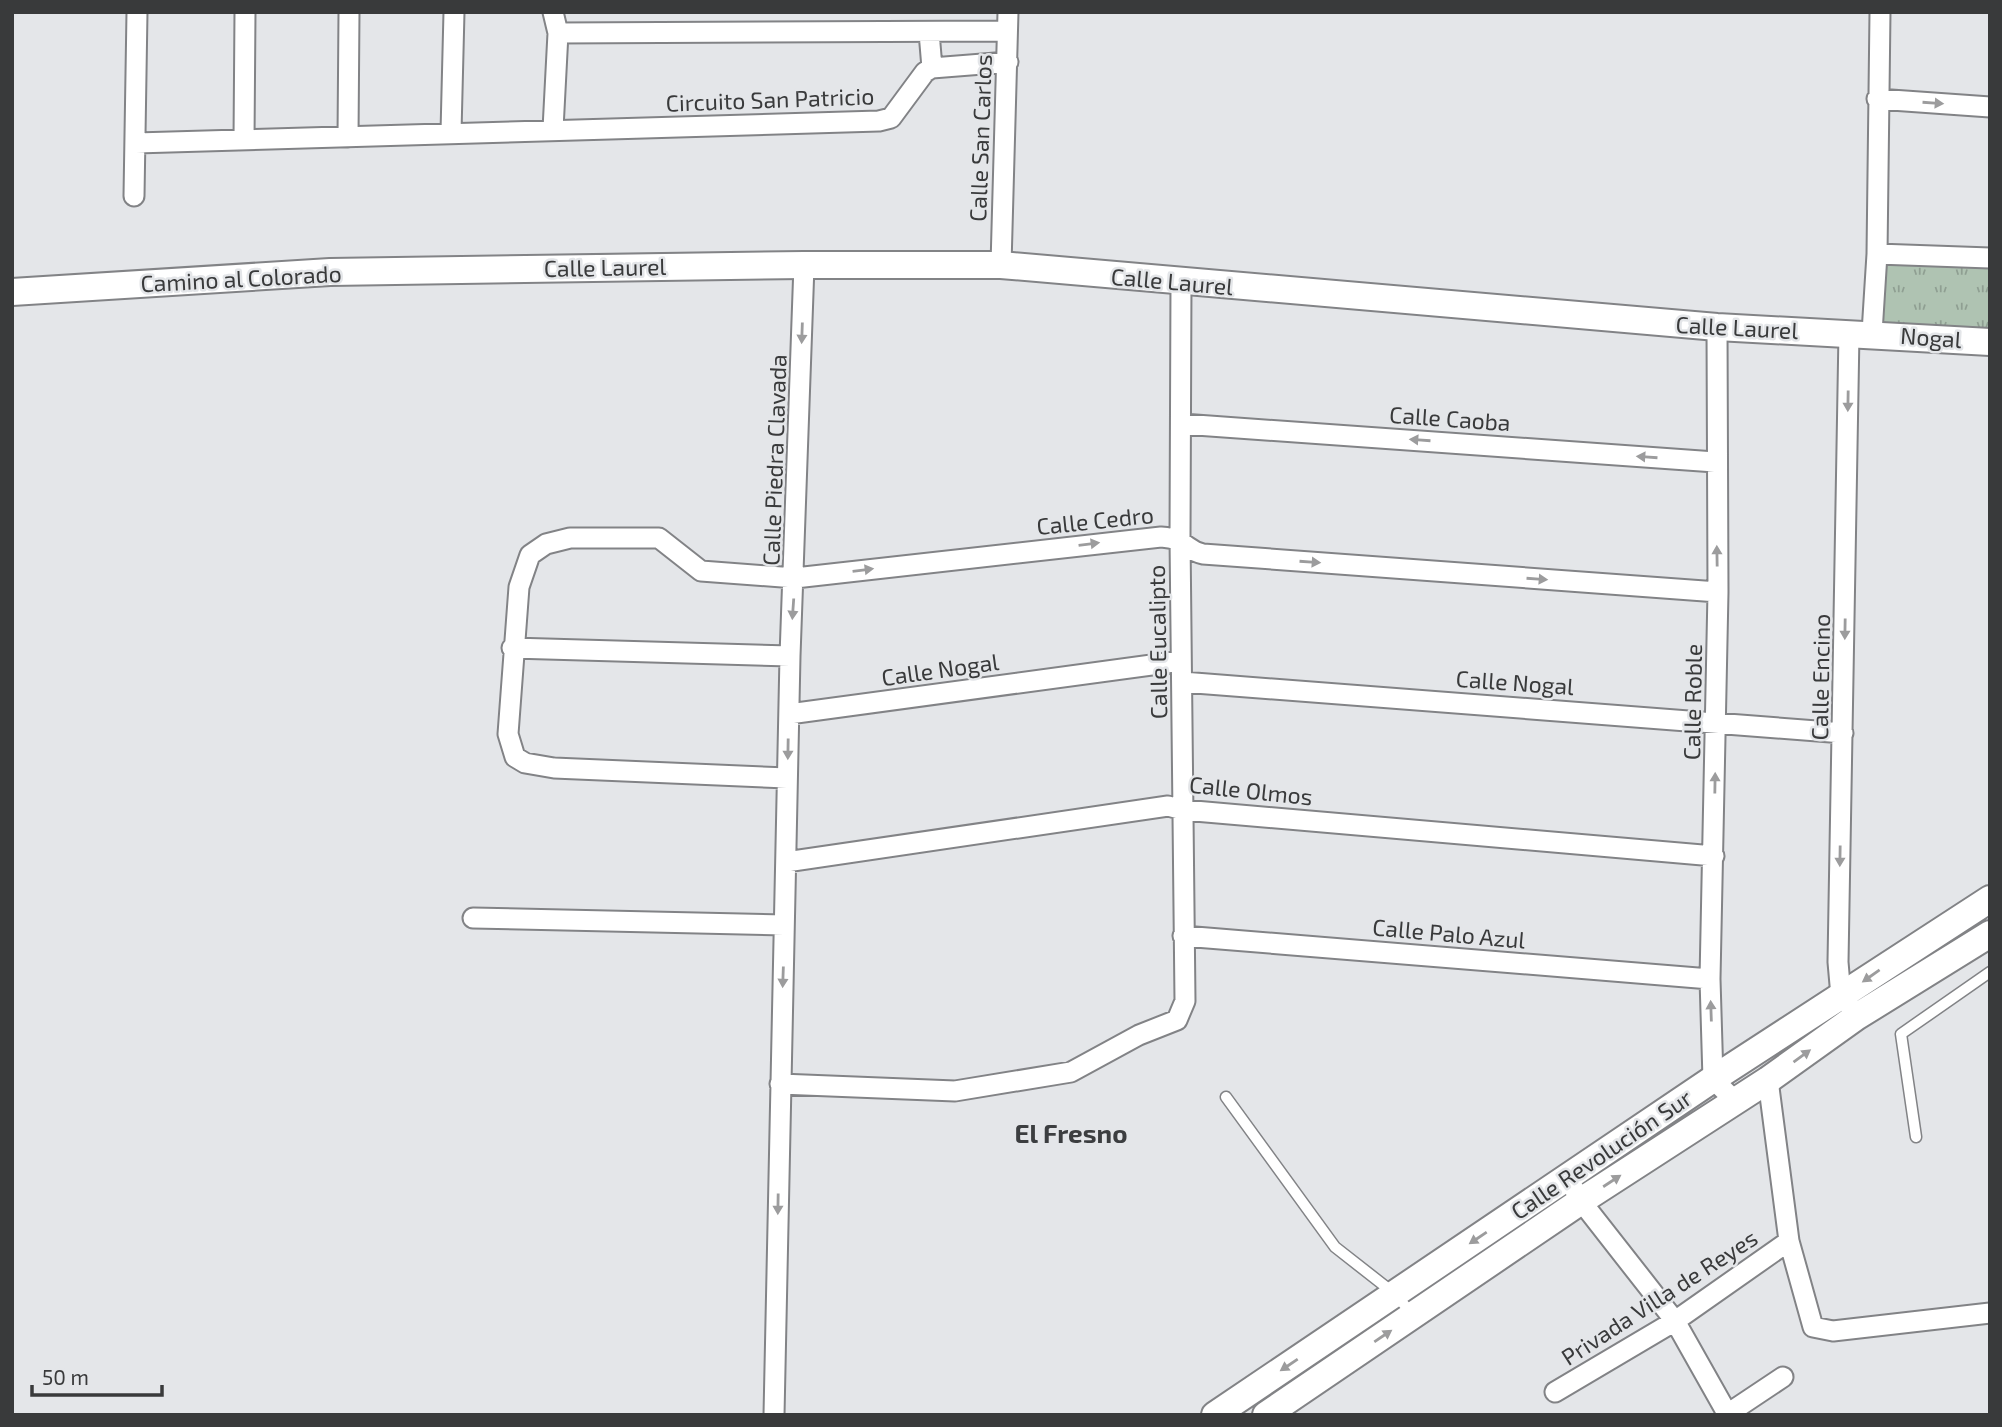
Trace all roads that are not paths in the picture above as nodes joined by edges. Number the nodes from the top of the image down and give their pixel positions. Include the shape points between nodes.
1 (136, 12) edge
2 (245, 12) edge
3 (349, 12) edge
4 (454, 12) edge
5 (552, 12) edge
6 (1880, 12) edge
7 (1008, 21) edge
8 (929, 32) junction
9 (558, 33) junction
10 (1007, 62) junction
11 (932, 68) junction
12 (1877, 99) junction
13 (1990, 107) edge
14 (553, 129) junction
15 (451, 132) junction
16 (348, 137) junction
17 (244, 140) junction
18 (135, 143) junction
19 (134, 196) dead end
20 (1877, 254) junction
21 (1990, 257) edge
22 (804, 265) junction
23 (1000, 265) junction
24 (470, 268) joint
25 (1181, 282) junction
26 (12, 292) edge
27 (1717, 327) junction
28 (1860, 333) junction
29 (1990, 342) edge
30 (1182, 424) junction
31 (1715, 461) junction
32 (1180, 538) junction
33 (795, 578) junction
34 (1718, 592) junction
35 (512, 648) junction
36 (790, 656) junction
37 (1181, 661) junction
38 (1182, 682) junction
39 (789, 714) junction
40 (1716, 721) junction
41 (1843, 733) junction
42 (787, 778) junction
43 (1183, 810) junction
44 (1714, 856) junction
45 (786, 862) junction
46 (1990, 899) edge
47 (473, 918) dead end
48 (784, 925) junction
49 (1990, 934) edge
50 (1183, 936) junction
51 (1909, 949) junction
52 (1990, 972) edge
53 (1928, 975) junction
54 (1710, 979) junction
55 (1850, 1007) junction
56 (1713, 1079) junction
57 (1768, 1080) junction
58 (780, 1084) junction
59 (1226, 1097) dead end
60 (1735, 1101) junction
61 (1916, 1136) dead end
62 (1567, 1177) junction
63 (1581, 1201) junction
64 (1789, 1241) junction
65 (1395, 1294) junction
66 (1990, 1313) edge
67 (1413, 1316) junction
68 (1675, 1321) junction
69 (1783, 1377) dead end
70 (1555, 1392) dead end
71 (1727, 1414) edge
72 (774, 1415) edge
73 (1215, 1415) edge
74 (1265, 1415) edge

1 - 18 street
2 - 17 street
3 - 16 street
4 - 15 street
5 - 9 street
6 - 12 street, Calle Encino
7 - 8 street
7 - 10 street, Calle San Carlos
8 - 9 street
8 - 11 street
9 - 14 street
10 - 11 street
10 - 23 street, Calle San Carlos
11 - 14 street, Circuito San Patricio via 886,120
12 -> 13 street
12 - 20 street, Calle Encino
14 - 15 street, Circuito San Patricio
15 - 16 street, Circuito San Patricio
16 - 17 street, Circuito San Patricio
17 - 18 street, Circuito San Patricio
18 - 19 street
20 - 21 street
20 - 28 street, Calle Encino
22 - 23 street, Calle Laurel
22 - 24 street, Calle Laurel
22 -> 33 street, Calle Piedra Clavada
23 - 25 street, Calle Laurel
24 - 26 street, Camino al Colorado
25 - 27 street, Calle Laurel
25 - 30 street, Calle Eucalipto
27 - 28 street, Calle Laurel
27 - 31 street, Calle Roble
28 - 29 street, Nogal
28 -> 41 street, Calle Encino
31 -> 30 street, Calle Caoba
30 - 32 street, Calle Eucalipto
34 -> 31 street, Calle Roble
33 -> 32 street, Calle Cedro via 1141,538
32 -> 34 street, Calle Cedro via 1203,554
32 - 37 street, Calle Eucalipto
33 - 35 street, Calle Cedro via 701,571 659,538 570,538 546,544 530,555 519,587
33 -> 36 street, Calle Piedra Clavada
34 - 40 street, Calle Roble
35 - 36 street
35 - 42 street via 509,743 515,757 525,763
36 - 39 street, Calle Piedra Clavada
37 - 38 street, Calle Eucalipto
37 - 39 street, Calle Nogal
38 - 40 street, Calle Nogal
38 - 43 street, Calle Eucalipto
39 -> 42 street, Calle Piedra Clavada
40 - 41 street, Calle Nogal
44 -> 40 street, Calle Roble
41 -> 55 street, Calle Encino via 1838,951
42 - 45 street, Calle Piedra Clavada
43 - 44 street, Calle Olmos
43 - 45 street, Calle Olmos via 1168,806 1131,810
43 - 50 street, Calle Eucalipto
44 - 54 street, Calle Roble
45 - 48 street, Calle Piedra Clavada
46 - 51 street, Calle Revolución Sur
47 - 48 street
48 -> 58 street, Calle Piedra Clavada
49 - 53 street, Calle Revolución Sur
50 - 54 street, Calle Palo Azul
50 - 58 street, Calle Eucalipto via 1185,1001 1177,1020 1139,1034 1071,1072 955,1091
51 - 53 street
51 -> 55 street, Calle Revolución Sur
52 - 61 lane via 1901,1034
53 - 55 street, Calle Revolución Sur
56 -> 54 street, Calle Roble
55 - 56 street, Calle Revolución Sur
57 -> 55 street, Calle Revolución Sur
56 - 60 street
56 - 62 street, Calle Revolución Sur
57 - 60 street, Calle Revolución Sur
57 - 64 street
58 -> 72 street, Calle Piedra Clavada
59 - 65 lane via 1330,1241
63 -> 60 street, Calle Revolución Sur
62 - 63 street
62 -> 65 street, Calle Revolución Sur
63 - 67 street, Calle Revolución Sur
63 - 68 street
64 - 66 street via 1817,1330
64 - 68 street, Privada Villa de Reyes
65 - 67 lane
65 -> 73 street, Calle Revolución Sur
74 -> 67 street, Calle Revolución Sur
68 - 70 street, Privada Villa de Reyes
68 - 71 street
69 - 71 street

